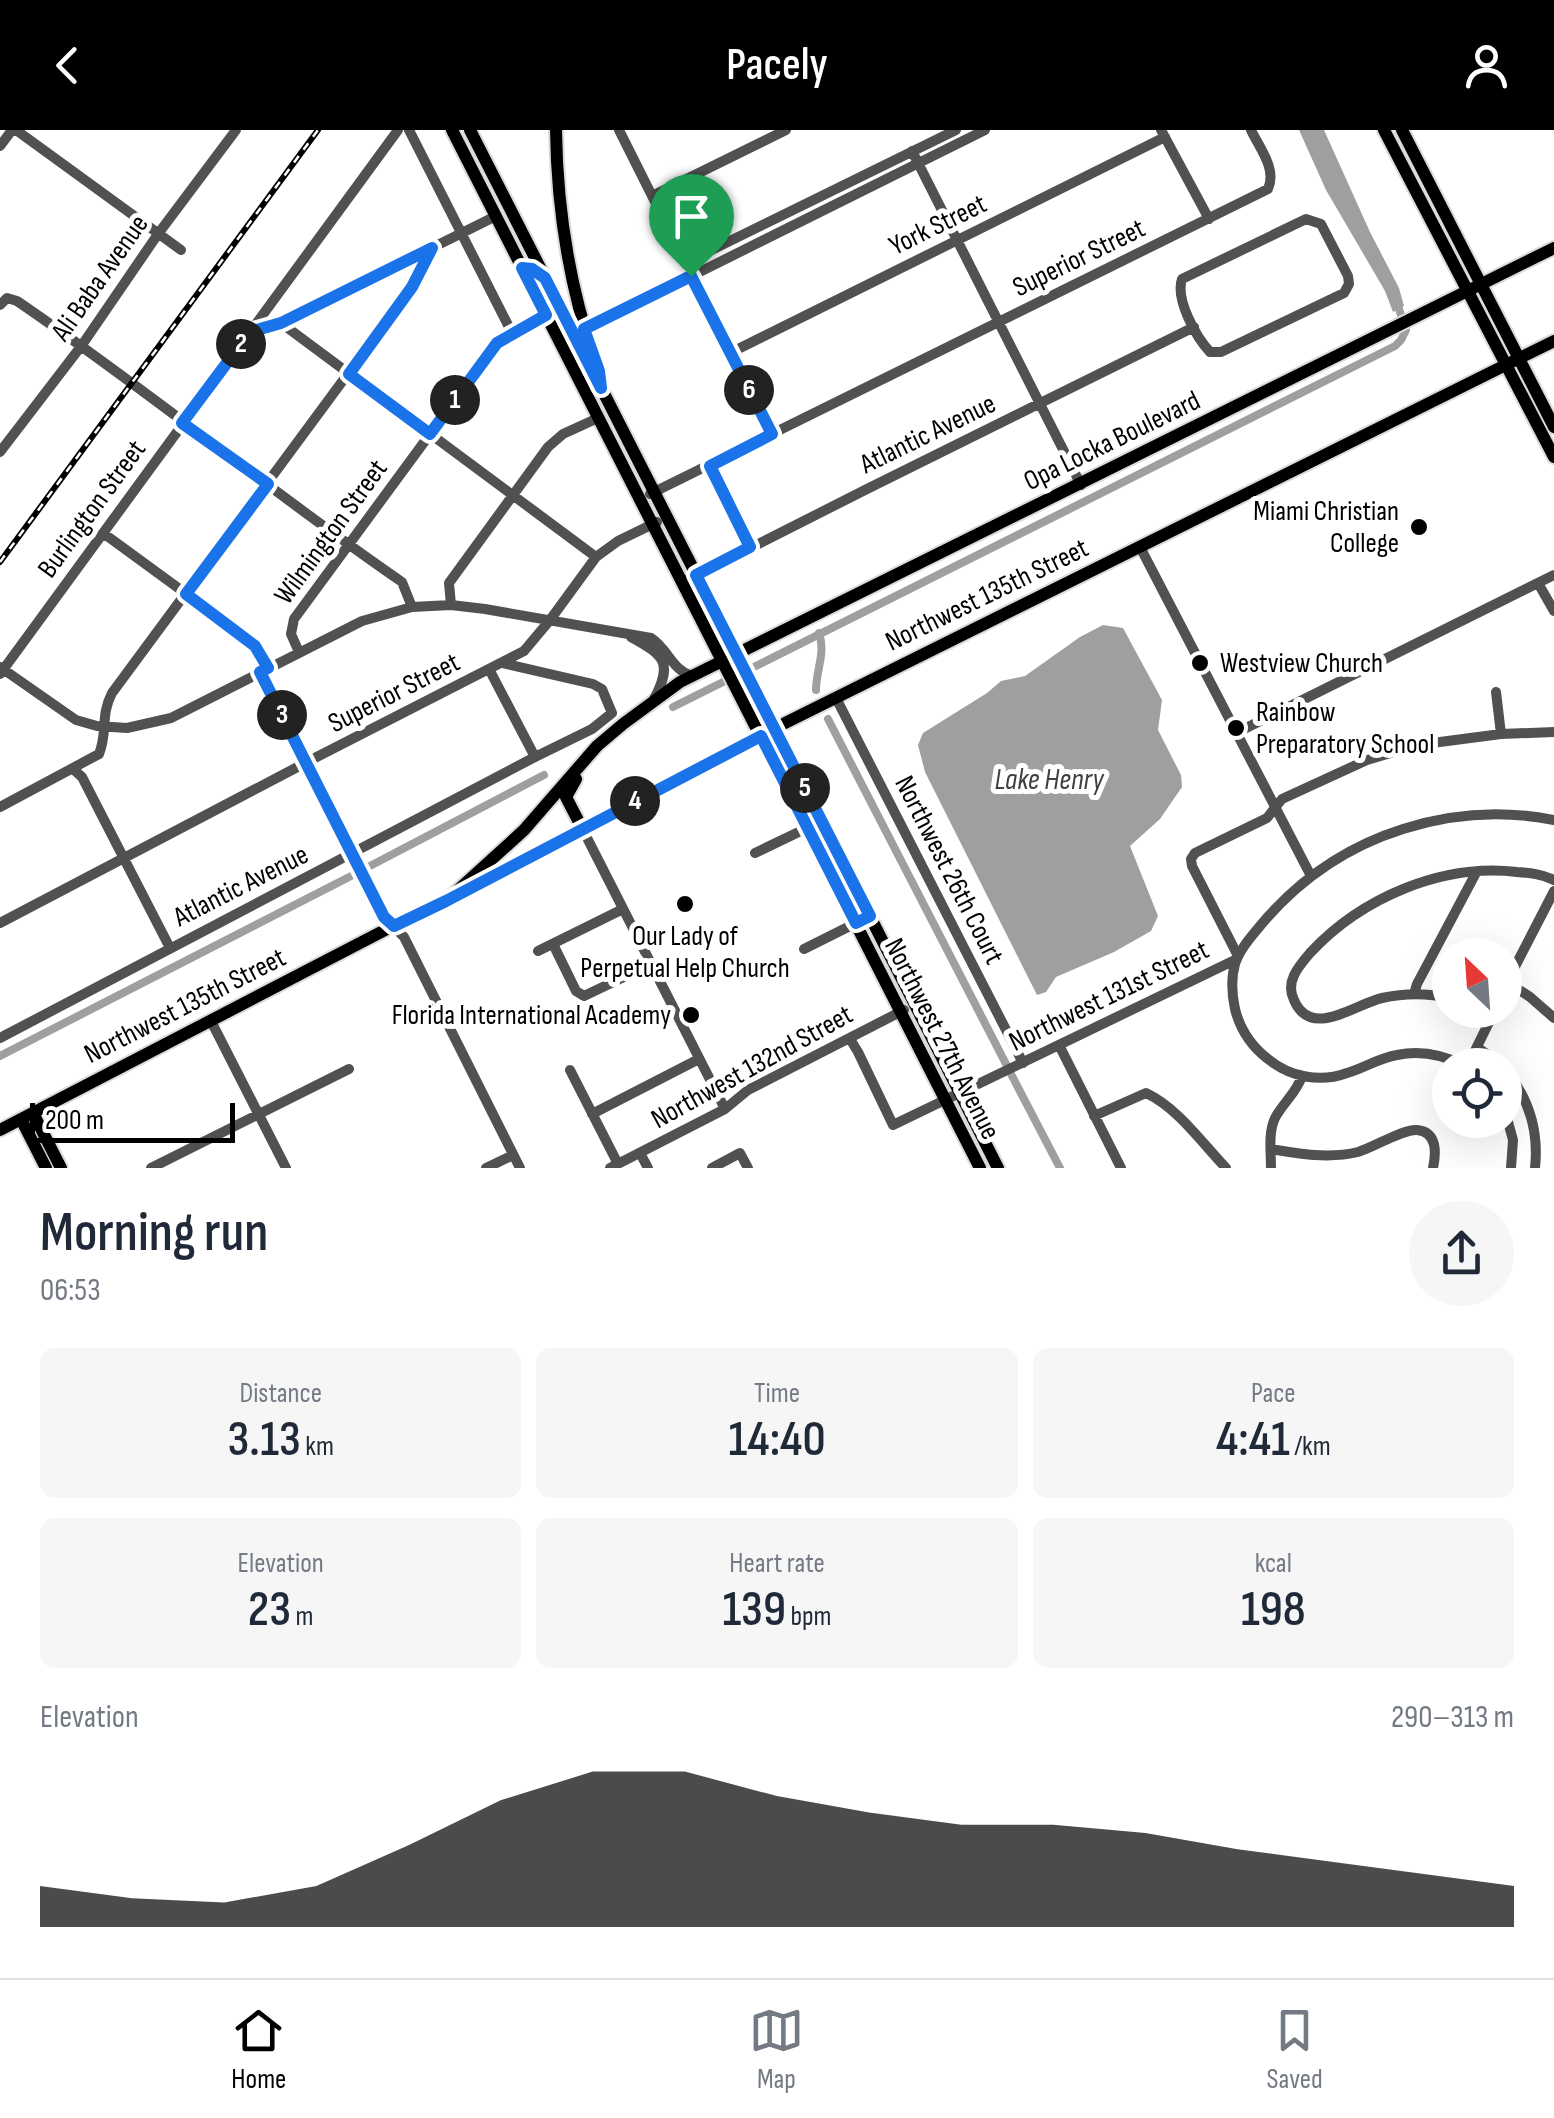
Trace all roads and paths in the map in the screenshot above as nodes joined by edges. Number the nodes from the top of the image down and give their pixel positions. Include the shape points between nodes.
1 (14, 130) edge
2 (236, 130) edge
3 (398, 130) edge
4 (409, 130) edge
5 (452, 130) edge
6 (470, 130) edge
7 (556, 130) edge
8 (619, 130) edge
9 (786, 130) edge
10 (956, 130) edge
11 (985, 130) edge
12 (1251, 130) edge
13 (1384, 130) edge
14 (1402, 130) edge
15 (1163, 134) edge
16 (0, 146) edge
17 (912, 151) junction
18 (918, 163) junction
19 (652, 196) junction
20 (806, 204) junction
21 (496, 216) junction
22 (811, 216) junction
23 (1208, 219) junction
24 (158, 234) junction
25 (461, 234) junction
26 (957, 240) junction
27 (509, 242) junction
28 (432, 248) junction
29 (1554, 248) edge
30 (181, 250) dead end
31 (534, 255) junction
32 (685, 264) junction
33 (522, 268) junction
34 (691, 276) junction
35 (545, 278) junction
36 (1474, 287) junction
37 (3, 301) edge
38 (546, 315) junction
39 (1000, 322) junction
40 (281, 323) junction
41 (1194, 327) junction
42 (584, 329) junction
43 (250, 332) junction
44 (512, 333) junction
45 (1554, 341) edge
46 (82, 344) junction
47 (730, 353) junction
48 (1512, 362) junction
49 (349, 374) junction
50 (601, 388) junction
51 (1040, 404) junction
52 (598, 418) junction
53 (182, 423) junction
54 (1554, 428) edge
55 (430, 434) junction
56 (772, 434) junction
57 (0, 452) edge
58 (1554, 457) edge
59 (710, 466) junction
60 (268, 484) junction
61 (1081, 484) junction
62 (654, 492) junction
63 (513, 495) junction
64 (640, 499) junction
65 (667, 517) junction
66 (653, 524) junction
67 (103, 533) junction
68 (348, 546) junction
69 (750, 547) junction
70 (1140, 547) junction
71 (596, 557) junction
72 (696, 575) junction
73 (1554, 575) edge
74 (683, 582) junction
75 (1538, 583) junction
76 (186, 594) junction
77 (451, 606) junction
78 (412, 607) junction
79 (1554, 611) edge
80 (550, 620) junction
81 (626, 634) junction
82 (299, 652) junction
83 (739, 658) junction
84 (502, 664) junction
85 (724, 665) junction
86 (489, 669) junction
87 (1, 670) edge
88 (264, 670) junction
89 (692, 676) junction
90 (1496, 692) dead end
91 (836, 698) junction
92 (652, 702) junction
93 (630, 718) junction
94 (104, 726) junction
95 (774, 728) junction
96 (1554, 732) edge
97 (1236, 733) junction
98 (1500, 734) junction
99 (761, 736) junction
100 (535, 757) junction
101 (307, 762) junction
102 (73, 769) junction
103 (0, 807) edge
104 (1275, 808) junction
105 (1554, 820) edge
106 (582, 828) junction
107 (807, 828) junction
108 (352, 854) junction
109 (755, 854) dead end
110 (124, 858) junction
111 (1477, 871) junction
112 (1311, 876) junction
113 (1554, 880) edge
114 (1554, 891) edge
115 (446, 901) junction
116 (623, 909) junction
117 (870, 916) junction
118 (0, 923) edge
119 (856, 923) junction
120 (394, 926) junction
121 (553, 944) junction
122 (170, 948) junction
123 (804, 950) dead end
124 (538, 951) dead end
125 (1522, 953) edge
126 (1238, 958) junction
127 (651, 964) junction
128 (1522, 993) edge
129 (1414, 994) junction
130 (1432, 996) edge
131 (915, 1004) junction
132 (901, 1012) junction
133 (1554, 1018) edge
134 (210, 1021) junction
135 (1485, 1028) edge
136 (0, 1038) edge
137 (850, 1039) junction
138 (1060, 1046) junction
139 (1478, 1047) edge
140 (1432, 1054) edge
141 (699, 1059) junction
142 (1022, 1063) junction
143 (349, 1069) dead end
144 (570, 1070) dead end
145 (1302, 1076) junction
146 (960, 1093) junction
147 (1522, 1096) edge
148 (945, 1100) junction
149 (724, 1109) junction
150 (258, 1114) junction
151 (592, 1114) junction
152 (27, 1116) junction
153 (1094, 1116) junction
154 (0, 1130) edge
155 (1512, 1138) edge
156 (1271, 1149) junction
157 (513, 1154) junction
158 (636, 1155) junction
159 (614, 1166) edge
160 (46, 1168) edge
161 (61, 1168) edge
162 (151, 1168) edge
163 (286, 1168) edge
164 (486, 1168) edge
165 (520, 1168) edge
166 (639, 1168) edge
167 (648, 1168) edge
168 (712, 1168) edge
169 (748, 1168) edge
170 (980, 1168) edge
171 (998, 1168) edge
172 (1122, 1168) edge
173 (1226, 1168) edge
174 (1271, 1168) edge
175 (1433, 1168) edge
176 (1511, 1168) edge
177 (1535, 1168) edge

1 - 16 street
1 - 24 street
2 - 24 street, Ali Baba Avenue
3 - 43 street, Burlington Street
4 - 25 street
5 - 21 main road, Northwest 27th Avenue
6 - 31 main road, Northwest 27th Avenue
7 - 42 main road via 565,252
8 - 19 street
9 - 19 street
10 - 17 street
11 - 18 street
12 - 23 street, Superior Street via 1270,168 1268,189
13 - 36 main road
14 - 36 main road
15 - 23 street
15 - 26 street, York Street
17 - 18 street
17 - 20 street
18 - 22 street
18 - 26 street
19 - 32 street
20 - 22 street
20 - 32 street
21 - 25 street
21 - 27 main road, Northwest 27th Avenue
22 - 34 street
23 - 39 street, Superior Street
24 - 30 street
24 - 46 street, Ali Baba Avenue
25 - 28 street
25 - 44 street
26 - 39 street
26 - 47 street, York Street
27 - 31 main road
27 - 33 main road, Northwest 27th Avenue
28 - 40 street
28 - 49 street
29 - 36 main road, Opa Locka Boulevard
31 - 35 main road, Northwest 27th Avenue
32 - 34 street
33 - 35 main road
33 - 38 main road, Northwest 27th Avenue
34 - 42 street
34 - 47 street
35 - 50 main road, Northwest 27th Avenue
36 - 48 main road
36 - 61 main road, Opa Locka Boulevard
37 - 46 street via 17,300
38 - 44 street, Wilmington Street
38 - 52 main road, Northwest 27th Avenue
39 - 51 street
39 - 56 street, Superior Street
40 - 43 street
40 - 49 street
41 - 41 street via 1210,352 1221,352 1344,292 1348,276 1320,224 1306,219 1182,279 1180,299
41 - 51 street, Atlantic Avenue
42 - 50 main road
43 - 53 street, Burlington Street
44 - 55 street, Wilmington Street via 497,343
45 - 48 main road, Northwest 135th Street
46 - 53 street
46 - 57 street, Ali Baba Avenue
47 - 56 street
48 - 54 main road
48 - 58 main road
48 - 70 main road, Northwest 135th Street
49 - 55 street
49 - 60 street
50 - 62 main road, Northwest 27th Avenue
51 - 61 street
51 - 69 street, Atlantic Avenue
52 - 63 street via 554,441
52 - 64 main road, Northwest 27th Avenue
53 - 60 street
53 - 67 street, Burlington Street
55 - 63 street
55 - 68 street, Wilmington Street
56 - 59 street, Superior Street
59 - 62 street, Superior Street
59 - 69 street
60 - 68 street
60 - 76 street
61 - 83 main road, Opa Locka Boulevard
62 - 64 street, Superior Street
62 - 65 main road, Northwest 27th Avenue
63 - 71 street
63 - 77 street via 450,583
64 - 66 main road, Northwest 27th Avenue
65 - 66 street, Superior Street
65 - 72 main road, Northwest 27th Avenue
66 - 71 street, Superior Street
66 - 74 main road, Northwest 27th Avenue
67 - 76 street
67 - 87 street, Burlington Street
68 - 78 street via 402,582
68 - 82 street, Wilmington Street via 292,622
69 - 72 street, Atlantic Avenue
70 - 91 main road, Northwest 135th Street
70 - 97 street
71 - 80 street, Superior Street
72 - 74 street, Atlantic Avenue
72 - 83 main road, Northwest 27th Avenue
73 - 75 street
74 - 85 main road, Northwest 27th Avenue
75 - 79 street
75 - 97 street
76 - 88 street via 255,646
76 - 94 street via 112,693
77 - 78 street
77 - 80 street
78 - 82 street via 362,620
80 - 81 street
80 - 84 street, Superior Street via 524,652
81 - 89 street via 651,638 680,672
81 - 92 street via 663,663 664,679
82 - 88 street
83 - 85 main road, Opa Locka Boulevard
83 - 95 main road, Northwest 27th Avenue
84 - 86 street, Superior Street
84 - 100 street, Atlantic Avenue via 593,684 612,713
85 - 89 main road, Opa Locka Boulevard
85 - 99 main road, Northwest 27th Avenue
86 - 100 street
86 - 101 street, Superior Street
87 - 94 street via 68,716
88 - 94 street via 166,720
88 - 101 street
89 - 92 main road, Opa Locka Boulevard
90 - 98 street
91 - 95 main road, Northwest 135th Street
91 - 142 street, Northwest 26th Court
92 - 93 main road, Opa Locka Boulevard
93 - 106 main road via 568,790
93 - 115 main road, Opa Locka Boulevard
94 - 102 street via 99,754
95 - 99 main road, Northwest 135th Street
95 - 117 main road, Northwest 27th Avenue
96 - 98 street
97 - 104 street
98 - 104 street via 1417,745 1367,760
99 - 106 main road, Northwest 135th Street
99 - 107 main road, Northwest 27th Avenue
100 - 108 street, Atlantic Avenue
101 - 108 street
101 - 110 street, Superior Street
102 - 103 street
102 - 110 street
104 - 112 street
104 - 126 street via 1268,818 1191,858
105 - 112 street via 1490,813 1428,822 1356,847
106 - 115 main road, Northwest 135th Street
106 - 116 street
107 - 109 street
107 - 119 main road, Northwest 27th Avenue
108 - 120 street
108 - 122 street, Atlantic Avenue
110 - 118 street, Superior Street
110 - 122 street
111 - 113 street
111 - 129 street
111 - 129 street via 1369,905 1325,938 1291,983 1297,1006 1317,1019
112 - 126 street via 1274,910
114 - 125 street
115 - 120 main road, Opa Locka Boulevard
116 - 121 street
116 - 127 street
117 - 119 street
117 - 131 main road, Northwest 27th Avenue
119 - 123 street
119 - 132 main road, Northwest 27th Avenue
120 - 134 main road, Northwest 135th Street
120 - 157 street
121 - 124 street
121 - 127 street via 584,996
122 - 136 street, Atlantic Avenue
126 - 138 street, Northwest 131st Street
126 - 145 street via 1233,995 1244,1032 1270,1061
127 - 141 street
128 - 133 street
129 - 130 street
131 - 132 street, Northwest 132nd Street
131 - 146 main road, Northwest 27th Avenue
132 - 137 street, Northwest 132nd Street
132 - 148 main road, Northwest 27th Avenue
134 - 150 street
134 - 152 main road, Northwest 135th Street
135 - 139 street
137 - 148 street, Northwest 131st Street via 893,1125
137 - 149 street, Northwest 132nd Street
138 - 142 street, Northwest 131st Street
138 - 153 street
140 - 145 street via 1389,1056 1334,1077
141 - 149 street
141 - 151 street
142 - 146 street, Northwest 131st Street
143 - 150 street
144 - 151 street
145 - 156 street via 1275,1119
146 - 148 street, Northwest 131st Street
146 - 171 main road, Northwest 27th Avenue
147 - 177 street via 1536,1137
148 - 170 main road, Northwest 27th Avenue
149 - 158 street, Northwest 132nd Street
150 - 162 street
150 - 163 street
151 - 159 street
152 - 154 main road, Northwest 135th Street
152 - 160 main road
152 - 161 main road
153 - 172 street
153 - 173 street via 1146,1093
155 - 176 street
156 - 174 street
156 - 175 street via 1328,1156 1418,1130 1434,1141
157 - 164 street
157 - 165 street
158 - 159 street, Northwest 132nd Street
158 - 166 street
158 - 167 street
168 - 169 street via 740,1153

